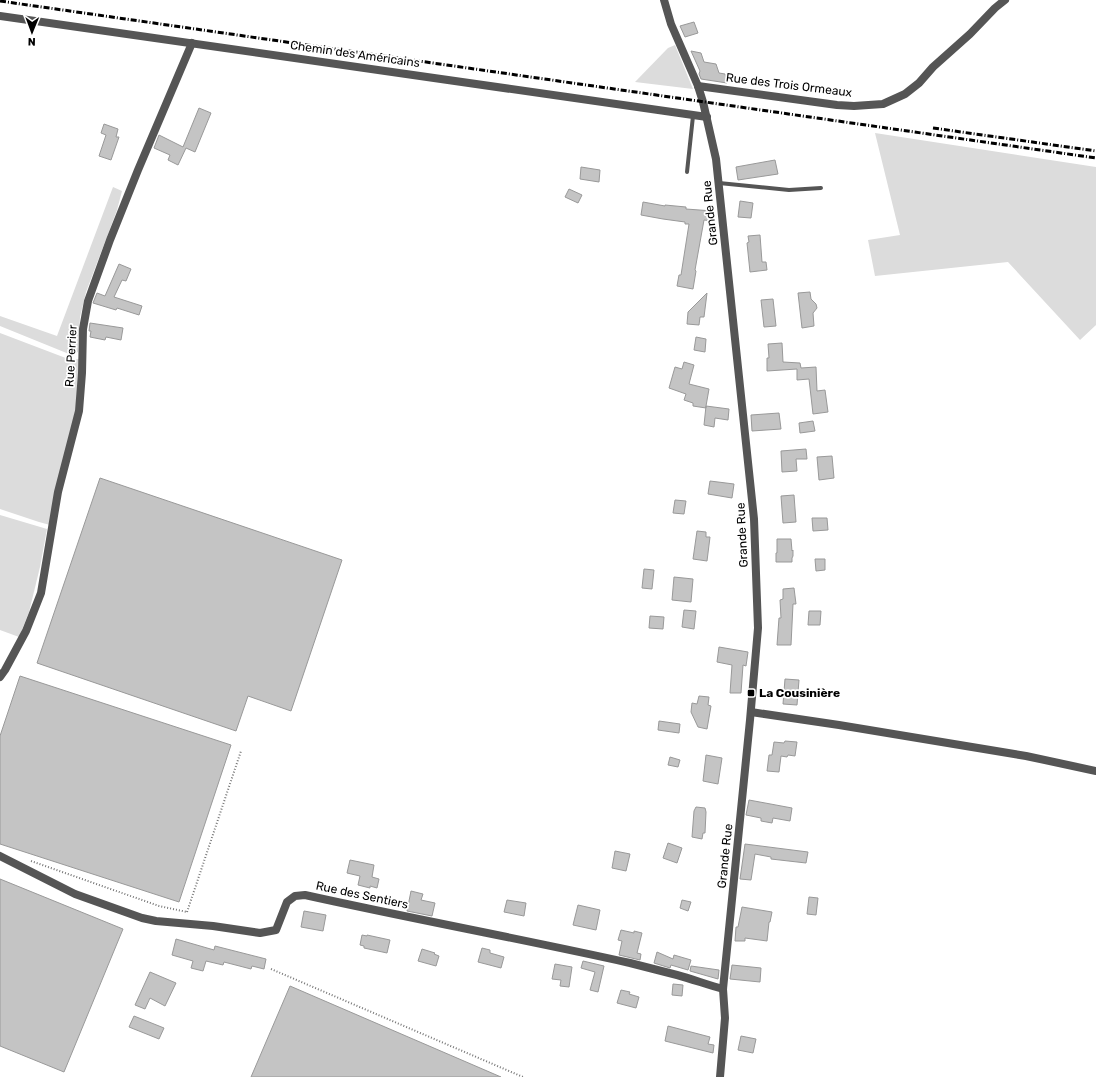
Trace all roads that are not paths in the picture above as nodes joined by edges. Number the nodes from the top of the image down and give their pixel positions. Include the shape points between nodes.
1 (664, 0) edge
2 (1005, 0) edge
3 (0, 16) edge
4 (192, 43) junction
5 (698, 86) junction
6 (693, 116) junction
7 (707, 117) junction
8 (687, 172) dead end
9 (719, 183) junction
10 (821, 188) dead end
11 (0, 677) edge
12 (751, 712) junction
13 (1096, 771) edge
14 (0, 856) edge
15 (723, 988) junction
16 (720, 1077) edge

1 - 5 street, Grande Rue via 671,24
2 - 5 street, Rue des Trois Ormeaux via 905,94 882,104 837,105
3 - 4 street, Chemin des Américains
4 - 6 street, Chemin des Américains
4 - 11 street, Rue Perrier via 138,170 88,302 83,329 79,411 58,492 41,593 26,632
5 - 7 street, Grande Rue
6 - 7 street, Chemin des Américains
6 - 8 lane
7 - 9 street, Grande Rue
9 - 10 lane via 789,190
9 - 12 street, Grande Rue via 754,519 758,628
12 - 13 street via 1002,752
12 - 15 street, Grande Rue
14 - 15 street, Rue des Sentiers via 75,894 142,918 260,933 276,930 287,902 295,896 305,895 632,964
15 - 16 street, Grande Rue via 725,1018

